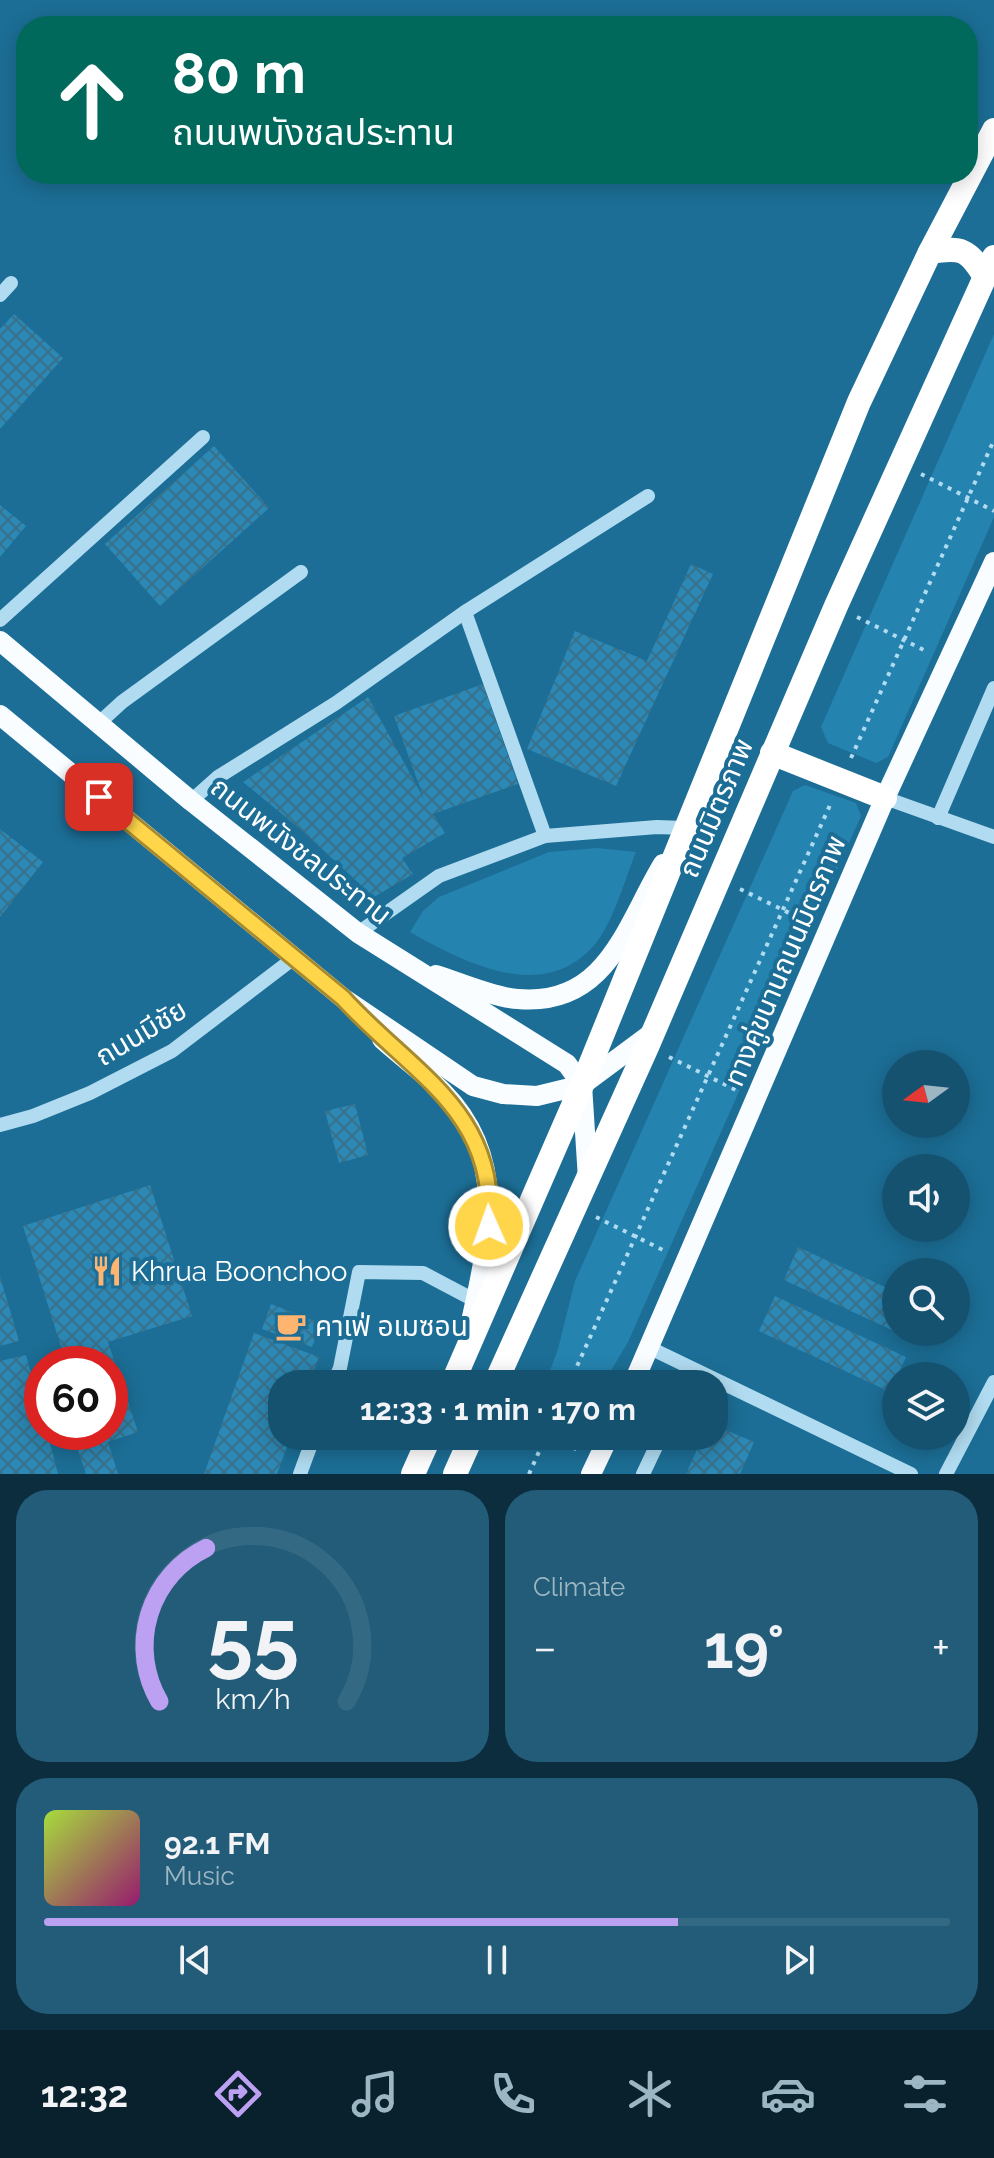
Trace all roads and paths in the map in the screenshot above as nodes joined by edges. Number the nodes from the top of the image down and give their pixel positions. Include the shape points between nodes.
1 (994, 130) edge
2 (978, 160) edge
3 (966, 184) edge
4 (930, 252) junction
5 (990, 267) edge
6 (11, 283) dead end
7 (0, 295) edge
8 (203, 437) dead end
9 (994, 440) edge
10 (900, 464) junction
11 (648, 496) dead end
12 (968, 498) junction
13 (994, 511) edge
14 (994, 562) edge
15 (301, 572) dead end
16 (836, 606) junction
17 (465, 612) junction
18 (0, 620) edge
19 (904, 640) junction
20 (0, 641) edge
21 (948, 662) junction
22 (994, 688) edge
23 (0, 716) edge
24 (98, 724) junction
25 (772, 753) junction
26 (841, 781) junction
27 (885, 798) junction
28 (191, 801) junction
29 (938, 818) junction
30 (685, 828) junction
31 (545, 836) junction
32 (994, 837) edge
33 (718, 879) junction
34 (783, 910) junction
35 (828, 931) junction
36 (358, 933) junction
37 (294, 958) junction
38 (409, 967) junction
39 (343, 998) junction
40 (650, 1040) junction
41 (708, 1076) junction
42 (582, 1085) junction
43 (757, 1099) junction
44 (0, 1125) edge
45 (588, 1179) junction
46 (575, 1206) junction
47 (636, 1236) junction
48 (687, 1261) junction
49 (476, 1301) junction
50 (650, 1348) junction
51 (462, 1361) junction
52 (339, 1370) edge
53 (458, 1370) edge
54 (501, 1370) edge
55 (575, 1370) edge
56 (640, 1370) edge
57 (692, 1370) edge
58 (994, 1382) edge
59 (728, 1387) edge
60 (309, 1450) edge
61 (424, 1450) edge
62 (466, 1450) edge
63 (540, 1450) edge
64 (569, 1450) edge
65 (654, 1450) edge
66 (595, 1466) edge
67 (300, 1474) edge
68 (413, 1474) edge
69 (455, 1474) edge
70 (529, 1474) edge
71 (643, 1474) edge
72 (911, 1474) edge
73 (946, 1474) edge

1 - 2 highway, ถนนมิตรภาพ
3 - 4 highway, ถนนมิตรภาพ
4 - 5 highway via 955,248
4 - 30 highway, ถนนมิตรภาพ via 859,402
5 - 10 highway, ถนนมิตรภาพ
6 - 7 street
8 - 18 street
9 - 12 path
10 - 12 path
10 - 16 highway, ถนนมิตรภาพ
11 - 17 street
12 - 13 path
12 - 19 path
14 - 21 main road, ทางคู่ขนานถนนมิตรภาพ
15 - 24 street
16 - 19 path
16 - 25 highway, ถนนมิตรภาพ
17 - 28 street via 336,703 218,777
17 - 31 street
19 - 21 path
19 - 26 path
20 - 24 main road, ถนนพนังชลประทาน
21 - 27 main road, ทางคู่ขนานถนนมิตรภาพ
22 - 29 street
23 - 37 main road
24 - 28 main road, ถนนพนังชลประทาน
25 - 26 highway
25 - 33 highway, ถนนมิตรภาพ
26 - 27 highway
26 - 34 path
27 - 29 street
27 - 35 main road, ทางคู่ขนานถนนมิตรภาพ
28 - 36 main road, ถนนพนังชลประทาน
29 - 32 street
30 - 31 street
30 - 38 main road via 608,964 582,986 550,997 517,999
30 - 42 highway, ถนนมิตรภาพ
31 - 36 street via 439,876
33 - 34 path
33 - 40 highway, ถนนมิตรภาพ
34 - 35 path
34 - 41 path
35 - 43 main road, ทางคู่ขนานถนนมิตรภาพ
36 - 38 main road, ถนนพนังชลประทาน
37 - 39 main road
37 - 44 street, ถนนมีชัย via 172,1051 90,1093
38 - 42 main road, ถนนพนังชลประทาน via 567,1064
39 - 42 main road via 473,1086 537,1096
39 - 49 main road via 444,1093 465,1121 484,1162 490,1203
40 - 41 path
40 - 42 main road
40 - 45 highway, ถนนมิตรภาพ
41 - 43 path
41 - 47 path
42 - 45 main road
42 - 51 highway, ถนนมิตรภาพ
43 - 48 main road, ทางคู่ขนานถนนมิตรภาพ
45 - 46 highway, ถนนมิตรภาพ
46 - 47 path
46 - 54 highway, ถนนมิตรภาพ
47 - 48 path
47 - 55 path
48 - 50 main road, ทางคู่ขนานถนนมิตรภาพ
49 - 51 main road
49 - 52 street via 423,1273 359,1272
50 - 56 main road, ทางคู่ขนานถนนมิตรภาพ
50 - 57 street
51 - 53 highway, ถนนมิตรภาพ
58 - 73 street
59 - 72 street
60 - 67 street
61 - 68 highway
62 - 69 highway
63 - 70 path
64 - 66 path
65 - 71 street

